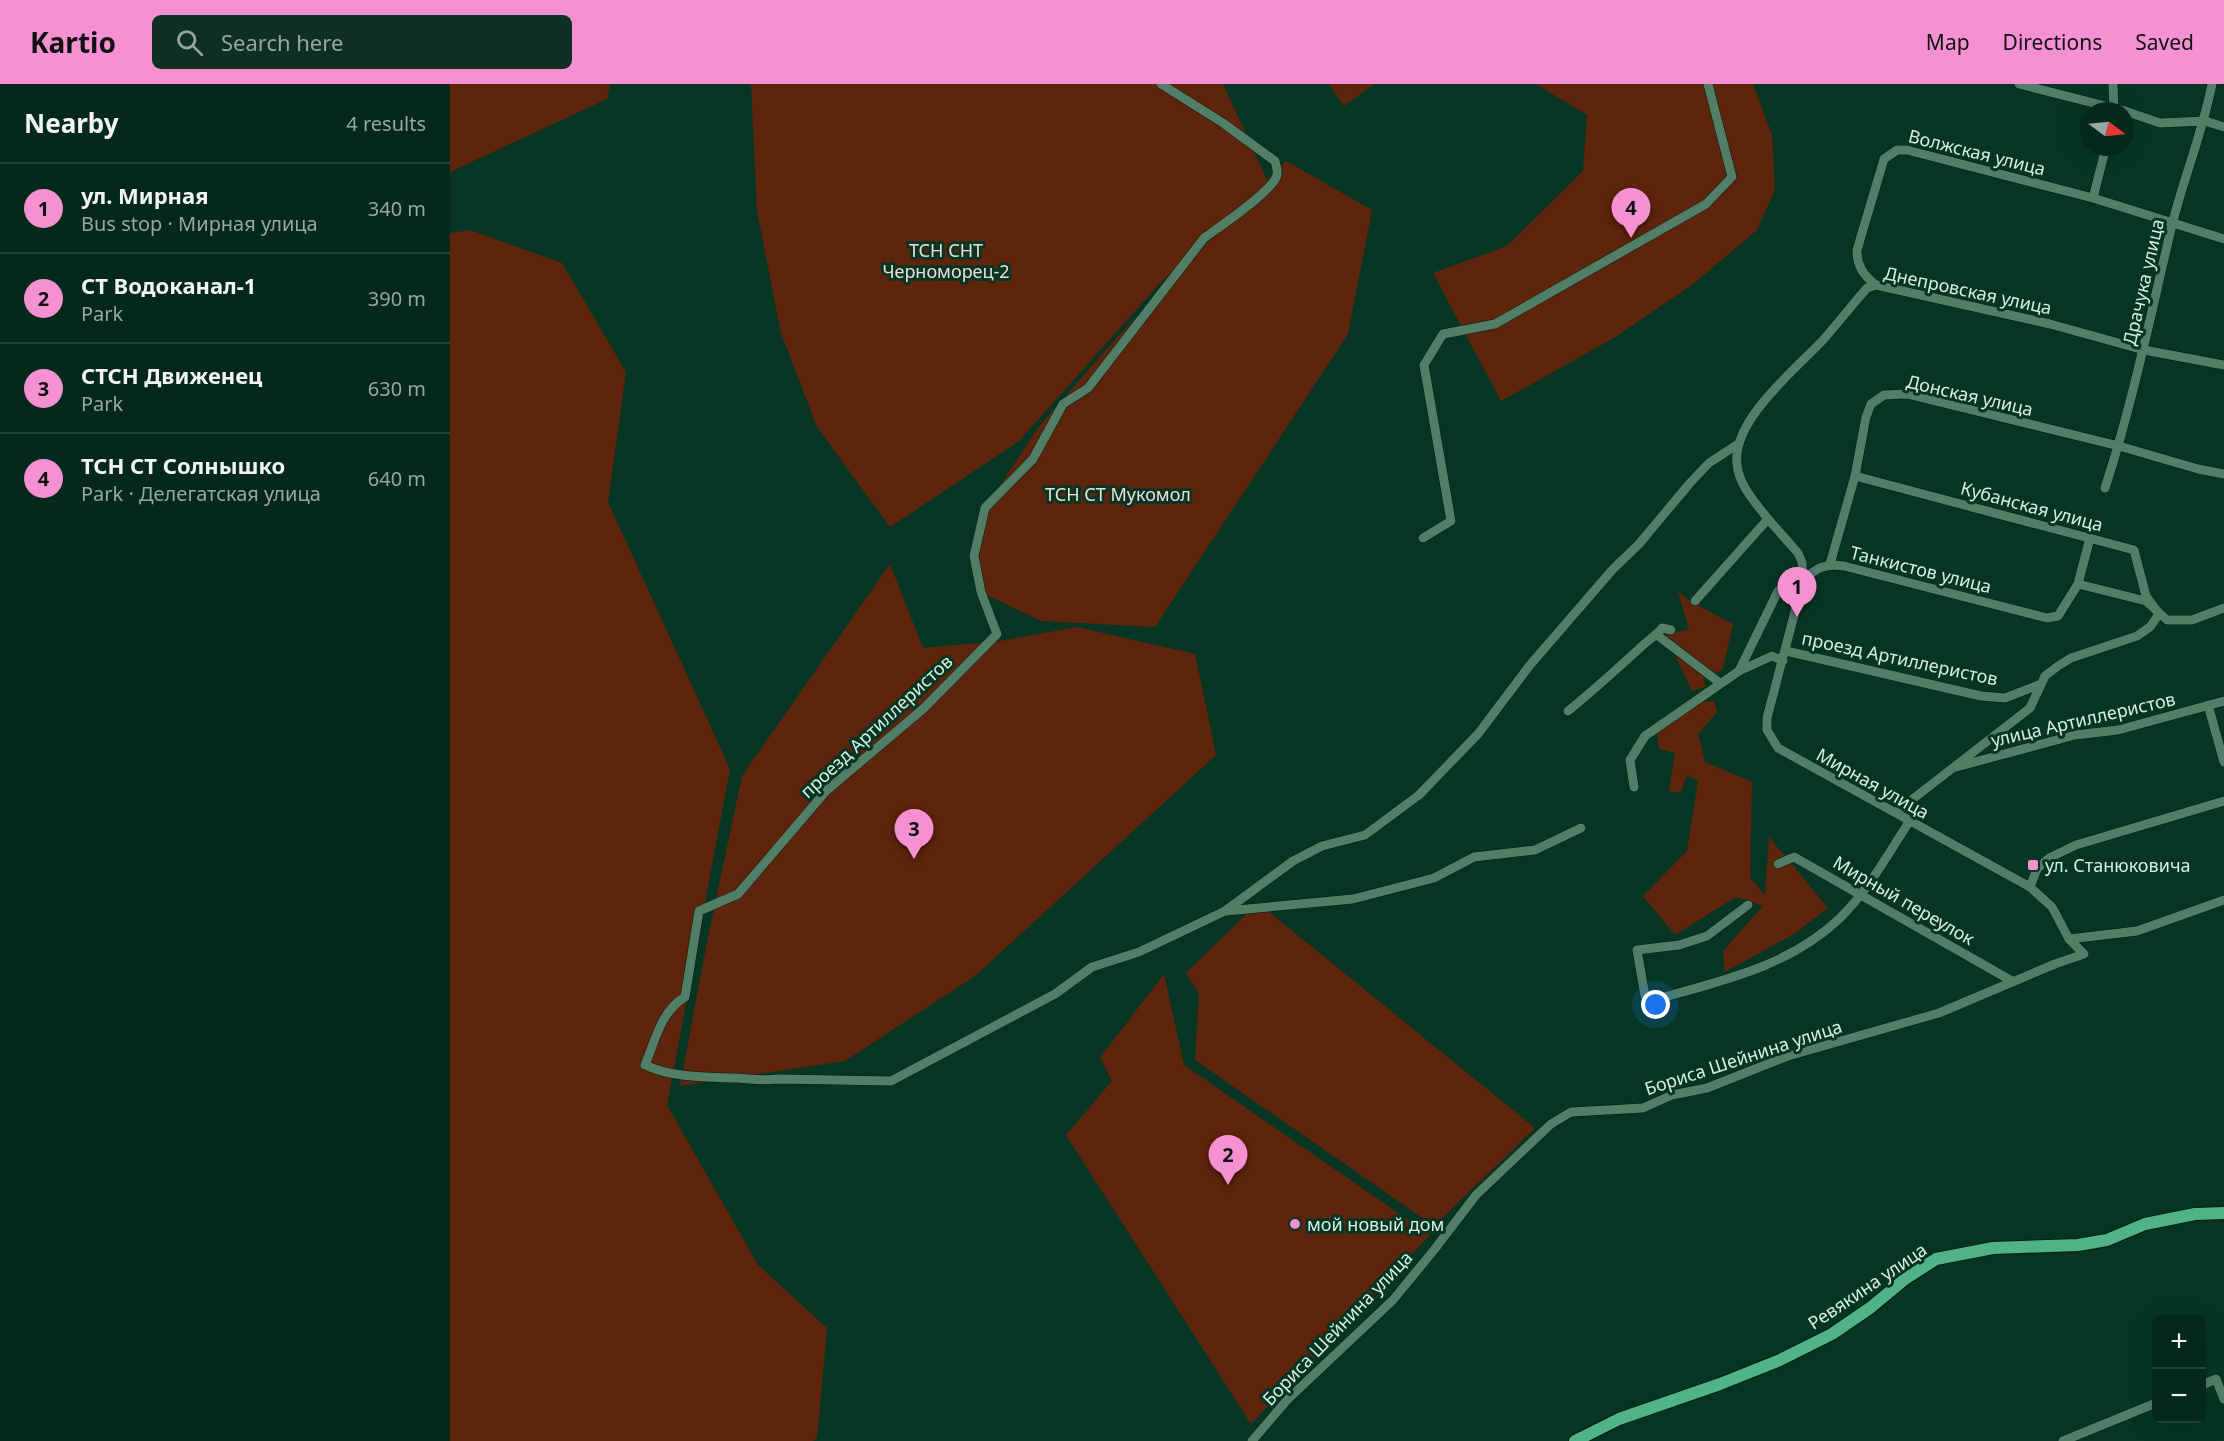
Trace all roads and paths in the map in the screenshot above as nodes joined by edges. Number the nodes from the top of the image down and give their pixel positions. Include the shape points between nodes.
1 (1161, 84) edge
2 (1708, 84) edge
3 (2019, 84) edge
4 (2113, 84) edge
5 (2212, 84) edge
6 (2087, 102) edge
7 (2114, 102) edge
8 (2134, 114) edge
9 (2205, 121) junction
10 (2224, 127) edge
11 (2104, 156) edge
12 (2093, 198) junction
13 (2173, 223) junction
14 (2224, 239) edge
15 (1875, 285) junction
16 (2144, 350) junction
17 (2224, 365) edge
18 (1738, 444) junction
19 (2118, 446) junction
20 (2224, 474) edge
21 (1855, 476) junction
22 (2105, 488) dead end
23 (1768, 519) junction
24 (1423, 538) dead end
25 (2090, 538) junction
26 (1830, 564) junction
27 (1803, 581) junction
28 (2078, 584) junction
29 (1695, 601) dead end
30 (2224, 608) edge
31 (2159, 614) junction
32 (1671, 630) dead end
33 (1657, 636) junction
34 (1786, 651) junction
35 (1783, 661) junction
36 (1530, 665) joint
37 (1738, 671) junction
38 (1720, 683) junction
39 (2041, 684) junction
40 (2224, 701) edge
41 (2208, 705) junction
42 (1569, 711) dead end
43 (2224, 762) edge
44 (1950, 769) junction
45 (1634, 787) dead end
46 (2224, 801) edge
47 (1896, 812) junction
48 (1909, 822) junction
49 (1581, 828) dead end
50 (1778, 864) dead end
51 (2030, 887) junction
52 (1861, 895) junction
53 (2224, 900) edge
54 (1748, 905) dead end
55 (1224, 911) junction
56 (2069, 939) junction
57 (2084, 954) joint
58 (2012, 981) junction
59 (2224, 1213) edge
60 (2206, 1383) edge
61 (2224, 1399) edge
62 (2152, 1405) edge
63 (1252, 1441) edge
64 (1575, 1441) edge
65 (2063, 1441) edge

1 - 55 street, проезд Артиллеристов via 1275,161 1277,174 1272,184 1204,238 1088,388 1063,404 1033,459 985,508 974,556 981,592 997,634 923,709 826,792 738,894 699,912 685,997 665,1013 645,1065 654,1070 703,1077 761,1081 891,1081 1055,993 1092,967 1139,952
2 - 24 street via 1732,177 1706,204 1495,324 1443,334 1424,365 1451,521
3 - 6 street
4 - 7 street
5 - 9 street, Драчука улица
8 - 9 street via 2160,123
9 - 10 street
9 - 13 street, Драчука улица
11 - 12 street
12 - 13 street, Волжская улица
12 - 15 street, Волжская улица via 1897,150 1884,159 1857,250 1857,263
13 - 14 street, Волжская улица
13 - 16 street, Драчука улица
15 - 16 street, Днепровская улица via 2050,324
15 - 18 street, Днепровская улица via 1867,288 1771,395
16 - 17 street, Днепровская улица
16 - 19 street, Драчука улица
18 - 23 street via 1741,484
18 - 36 street, Днепровская улица via 1709,463 1690,483
19 - 20 street, Донская улица
19 - 21 street, Донская улица via 1907,394 1884,395 1871,404 1866,417
19 - 22 street, Драчука улица
21 - 25 street, Кубанская улица
21 - 26 street, Донская улица
23 - 27 street via 1798,553
23 - 29 street
25 - 28 street
25 - 31 street, Кубанская улица via 2134,550 2146,596
26 - 27 street, Танкистов улица via 1815,568
26 - 28 street, Танкистов улица via 2047,618 2058,616
27 - 34 street, Мирная улица
27 - 37 street, Танкистов улица via 1778,591
28 - 31 street via 2146,601
30 - 31 street via 2192,620 2167,620
31 - 39 street via 2137,636 2064,662 2045,676
32 - 33 street via 1662,628
33 - 38 street
33 - 42 street
34 - 35 street, Мирная улица
34 - 39 street, проезд Артиллеристов via 1981,696 2005,698
35 - 37 street via 1772,656
35 - 47 street, Мирная улица via 1767,718 1767,730 1778,748
36 - 55 street, проезд Артиллеристов via 1478,734 1419,795 1365,835 1322,846 1293,861
37 - 38 street
38 - 45 street via 1645,736 1630,760
39 - 44 street via 2030,708
40 - 41 street, улица Артиллеристов
41 - 43 street
41 - 44 street, улица Артиллеристов
44 - 47 street
46 - 51 street via 2076,845 2049,858 2037,869
47 - 48 street, Мирная улица
48 - 51 street, Мирная улица
48 - 52 street
49 - 55 street via 1535,850 1474,857 1434,878 1353,899
50 - 52 street, Мирный переулок via 1794,857
51 - 56 street, Мирная улица via 2052,907
52 - 54 street via 1840,919 1774,963 1654,1000 1646,996 1637,950 1679,945 1707,936
52 - 58 street, Мирный переулок
53 - 56 street via 2137,931
56 - 57 street, Мирная улица
57 - 58 street, Бориса Шейнина улица
58 - 63 street, Бориса Шейнина улица via 1939,1013 1788,1056 1643,1108 1582,1110 1551,1124 1476,1195 1393,1300 1287,1400
59 - 64 main road, Ревякина улица via 2195,1214 2145,1224 2108,1240 2078,1245 1993,1248 1936,1259 1832,1334 1780,1360 1619,1419
60 - 61 street via 2216,1379
62 - 65 street

